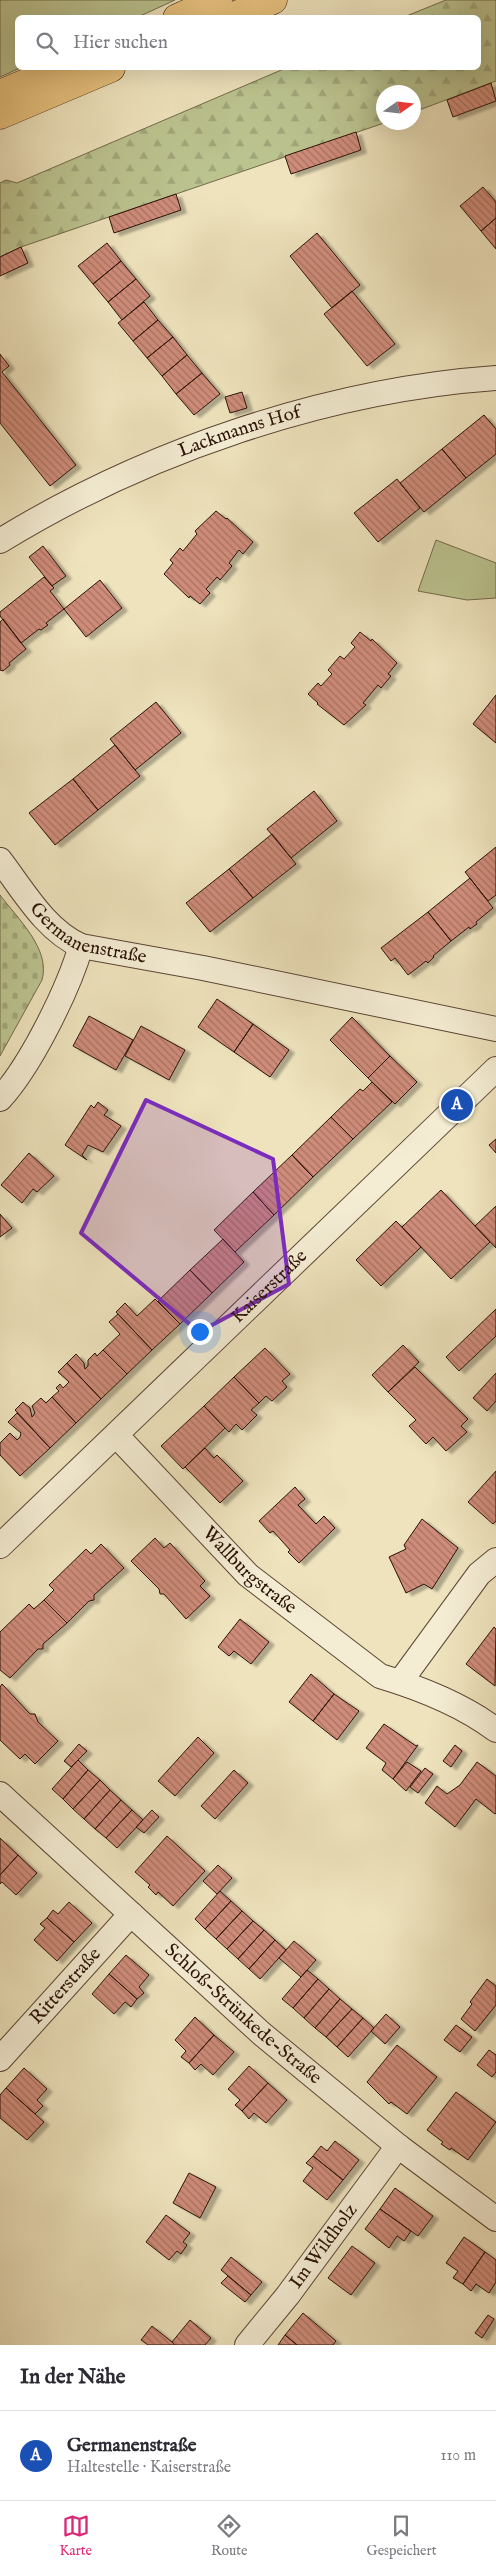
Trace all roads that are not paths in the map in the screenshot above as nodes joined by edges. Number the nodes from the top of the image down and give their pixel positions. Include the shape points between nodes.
1 (218, 0) edge
2 (273, 0) edge
3 (184, 15) edge
4 (236, 15) edge
5 (56, 70) edge
6 (106, 70) edge
7 (0, 94) edge
8 (0, 115) edge
9 (496, 378) edge
10 (0, 541) edge
11 (0, 860) edge
12 (81, 946) junction
13 (496, 1029) edge
14 (496, 1069) edge
15 (0, 1099) edge
16 (117, 1436) junction
17 (0, 1546) edge
18 (496, 1560) edge
19 (400, 1682) junction
20 (496, 1730) edge
21 (0, 1794) edge
22 (131, 1914) junction
23 (0, 2059) edge
24 (398, 2146) junction
25 (496, 2220) edge
26 (247, 2345) edge

1 - 3 highway
2 - 4 highway
5 - 7 highway
6 - 8 highway
9 - 10 street, Lackmanns Hof via 405,389 232,433 124,476 49,511
11 - 12 street, Germanenstraße via 53,928 65,939
12 - 13 street, Germanenstraße
12 - 15 street via 72,975 23,1068
14 - 16 street, Kaiserstraße
16 - 17 street, Kaiserstraße
16 - 19 street, Wallburgstraße via 248,1575 380,1676
18 - 19 street via 479,1574
19 - 20 street, Wallburgstraße via 479,1717
21 - 22 street, Schloß-Strünkede-Straße
22 - 23 street, Ritterstraße
22 - 24 street, Schloß-Strünkede-Straße via 262,2034
24 - 25 street, Schloß-Strünkede-Straße
24 - 26 street, Im Wildholz

